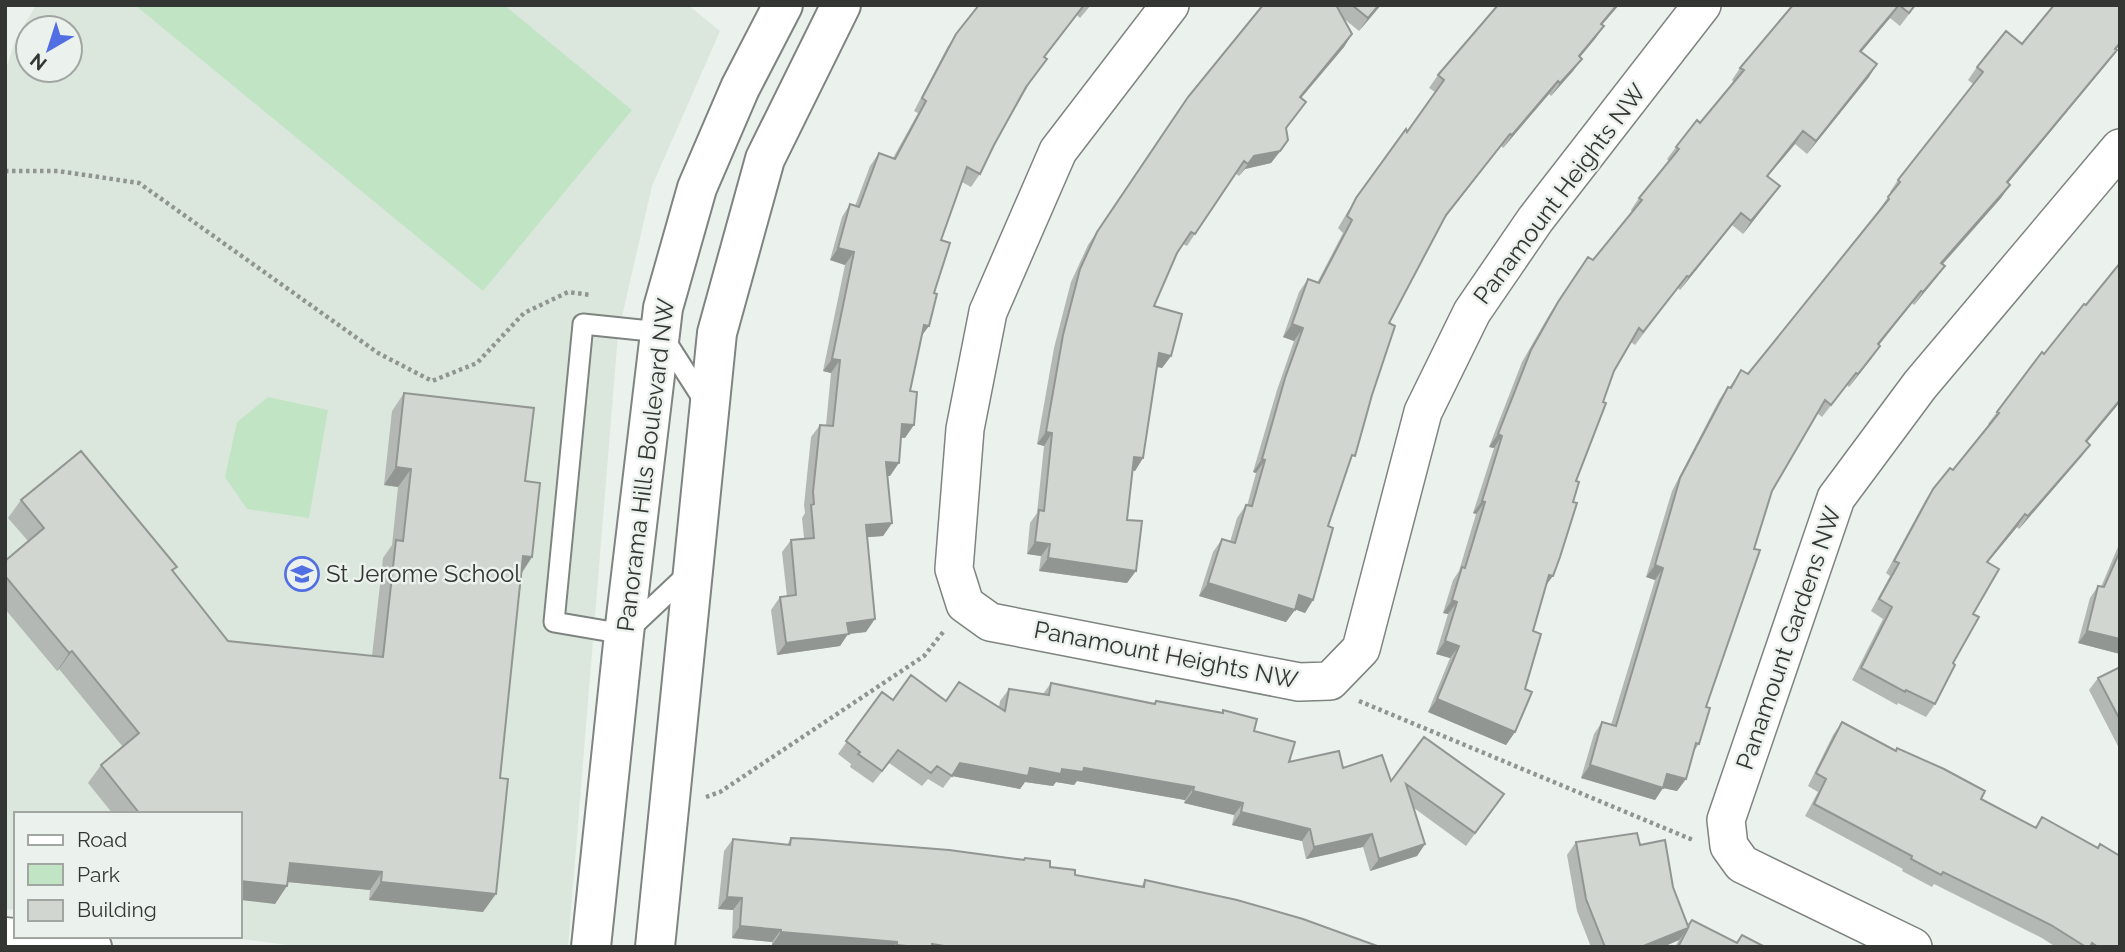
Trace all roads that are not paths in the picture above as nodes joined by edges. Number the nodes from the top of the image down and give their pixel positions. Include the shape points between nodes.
1 (783, 5) edge
2 (841, 5) edge
3 (1170, 5) edge
4 (1702, 5) edge
5 (2120, 148) edge
6 (660, 332) junction
7 (709, 408) junction
8 (693, 568) junction
9 (624, 634) junction
10 (5, 937) edge
11 (92, 947) edge
12 (590, 947) edge
13 (655, 947) edge
14 (1913, 947) edge

1 - 6 street, Panorama Hills Boulevard NW via 740,88 697,188
2 - 7 street via 765,159 717,333
3 - 4 street, Panamount Heights NW via 1058,150 988,312 965,429 954,569 965,604 990,622 1299,682 1330,681 1361,649 1423,412 1472,312 1535,220
5 - 14 street, Panamount Gardens NW via 1920,385 1836,498 1726,820 1729,846 1742,864
6 - 7 lane
6 - 9 street, Panorama Hills Boulevard NW
6 - 9 lane via 583,324 554,622
7 - 8 street
8 - 9 lane
8 - 13 street
9 - 12 street, Panorama Hills Boulevard NW
10 - 11 street

